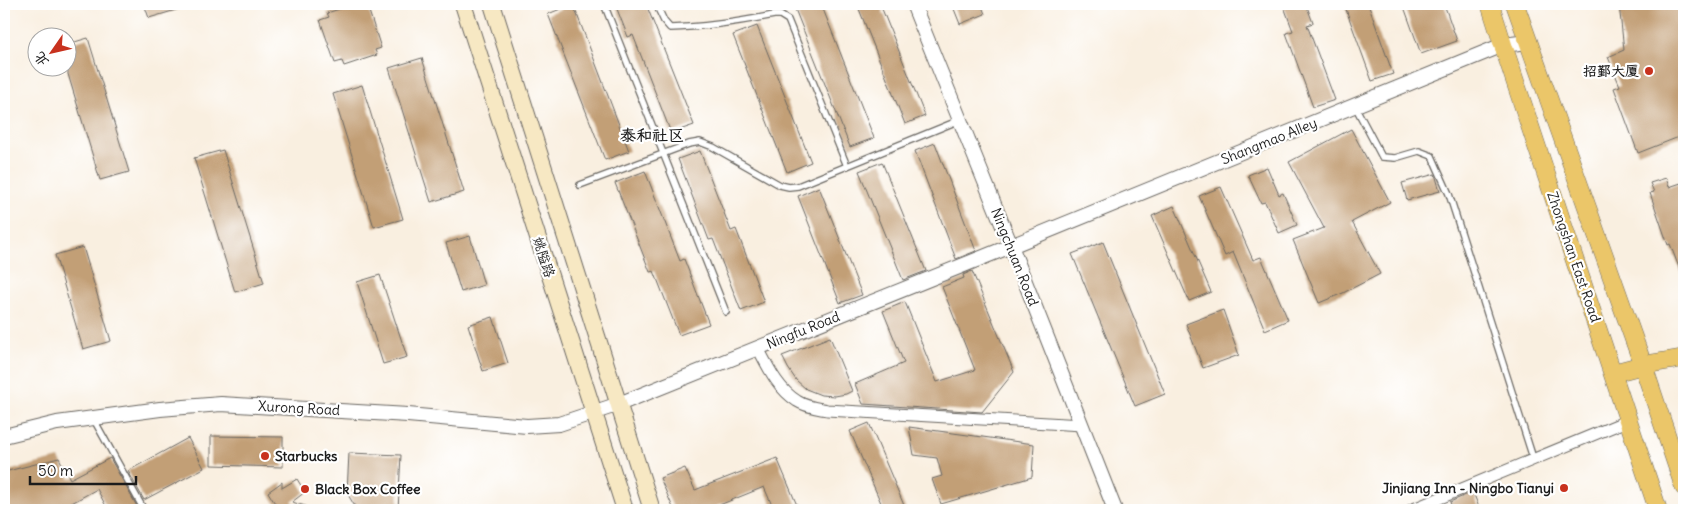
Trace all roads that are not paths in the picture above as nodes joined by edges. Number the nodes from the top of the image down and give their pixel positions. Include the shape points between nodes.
1 (463, 4) edge
2 (492, 4) edge
3 (604, 4) edge
4 (656, 4) edge
5 (913, 4) edge
6 (1490, 4) edge
7 (1515, 4) edge
8 (1528, 42) junction
9 (1503, 45) junction
10 (1355, 105) junction
11 (960, 120) junction
12 (663, 154) junction
13 (847, 166) junction
14 (580, 185) dead end
15 (1011, 246) junction
16 (726, 312) dead end
17 (758, 348) junction
18 (1684, 358) edge
19 (1643, 365) junction
20 (1613, 373) junction
21 (619, 404) junction
22 (594, 412) junction
23 (93, 418) junction
24 (1628, 420) junction
25 (1082, 425) junction
26 (4, 436) edge
27 (1533, 458) junction
28 (1684, 487) edge
29 (1418, 509) edge
30 (144, 510) edge
31 (625, 510) edge
32 (652, 510) edge
33 (1115, 510) edge
34 (1658, 510) edge

1 - 22 main road, 姚隘路
2 - 21 main road, 姚隘路
3 - 12 lane
4 - 13 lane via 670,28 733,24 774,15 788,20
5 - 11 street, Ningchuan Road
6 - 9 main road, Zhongshan East Road
7 - 8 main road, Zhongshan East Road
8 - 9 street, Shangmao Alley
8 - 19 main road, Zhongshan East Road
9 - 10 street, Shangmao Alley
9 - 20 main road, Zhongshan East Road
10 - 15 street, Shangmao Alley
10 - 27 lane via 1382,156 1395,158 1419,151 1432,156 1440,170
11 - 13 lane
11 - 15 street, Ningchuan Road
12 - 13 lane via 700,142 789,187
12 - 14 lane
12 - 16 lane
15 - 17 street, Ningfu Road
15 - 25 street, Ningchuan Road
17 - 21 street, Ningfu Road
17 - 25 street via 785,390 807,406 827,410
18 - 19 main road
19 - 20 main road
19 - 28 main road, Zhongshan East Road
20 - 24 main road, Zhongshan East Road
21 - 22 street, Ningfu Road
21 - 32 main road, 姚隘路
22 - 23 street, Xurong Road via 559,424 528,426 221,404
22 - 31 main road, 姚隘路
23 - 26 street, Xurong Road
23 - 30 lane
24 - 27 street
24 - 34 main road, Zhongshan East Road
25 - 33 street, Ningchuan Road
27 - 29 street

